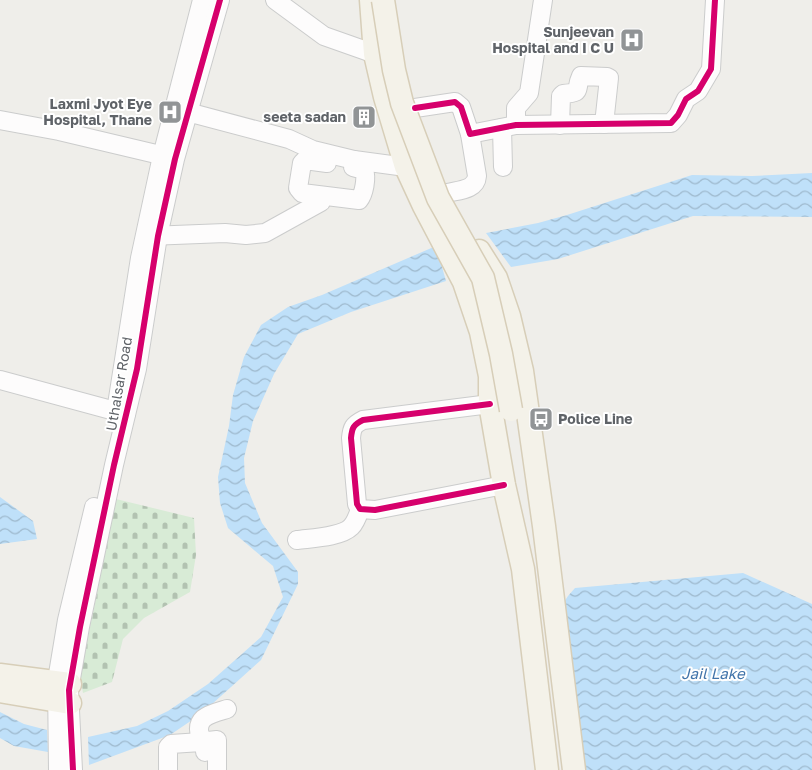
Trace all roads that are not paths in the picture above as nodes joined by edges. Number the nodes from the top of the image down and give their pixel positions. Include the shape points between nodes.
1 (202, 0) edge
2 (220, 0) edge
3 (275, 0) edge
4 (371, 0) edge
5 (383, 0) edge
6 (390, 0) edge
7 (543, 0) edge
8 (715, 0) edge
9 (386, 54) junction
10 (415, 108) junction
11 (182, 110) junction
12 (0, 120) edge
13 (604, 124) junction
14 (560, 125) junction
15 (509, 127) junction
16 (470, 134) junction
17 (312, 155) junction
18 (169, 157) junction
19 (353, 163) junction
20 (406, 167) junction
21 (503, 167) dead end
22 (447, 194) junction
23 (321, 202) dead end
24 (152, 236) junction
25 (0, 380) edge
26 (490, 404) junction
27 (121, 412) junction
28 (504, 485) junction
29 (360, 509) junction
30 (297, 540) dead end
31 (556, 624) junction
32 (0, 675) edge
33 (0, 690) edge
34 (64, 693) junction
35 (227, 709) dead end
36 (58, 770) edge
37 (73, 770) edge
38 (168, 770) edge
39 (206, 770) edge
40 (217, 770) edge
41 (547, 770) edge
42 (574, 770) edge

1 - 11 street, Uthalsar Road
2 - 11 street
3 - 9 street via 324,36
4 - 9 main road
5 - 31 main road, bridge via 402,103 438,198 483,278 512,410 533,550 548,588
6 - 9 main road
7 - 15 street via 529,93 516,108
8 - 13 street via 711,69 698,91 686,99 671,123
9 - 10 main road
9 - 20 main road via 385,97
10 - 16 street via 455,102 461,107
10 - 22 main road
11 - 17 street via 289,139
11 - 18 street, Uthalsar Road
12 - 18 street via 59,130
13 - 14 street
13 - 14 street via 609,78 581,76 576,93 561,96
14 - 15 street
15 - 16 street
15 - 21 street
16 - 22 street via 476,183 473,187
17 - 19 street
17 - 19 street via 302,163 298,188 302,193 359,200 366,174
18 - 24 street, Uthalsar Road
19 - 20 street
20 - 26 main road via 464,282 481,332 490,376
22 - 31 main road via 496,278 509,316 522,371
23 - 24 street via 265,232
24 - 27 street, Uthalsar Road via 140,258 132,355
25 - 27 street
26 - 28 main road
26 - 29 street via 363,420 356,424 351,438
27 - 34 street, Uthalsar Road via 98,516 67,620
28 - 29 street via 375,510
28 - 41 main road via 523,569
29 - 30 street via 356,522 340,534
31 - 42 main road
32 - 34 main road
33 - 34 main road
34 - 36 street, Uthalsar Road
34 - 37 street
35 - 40 street via 207,715 199,727 201,739 220,738
38 - 39 street via 168,748 171,744 201,742 205,745

